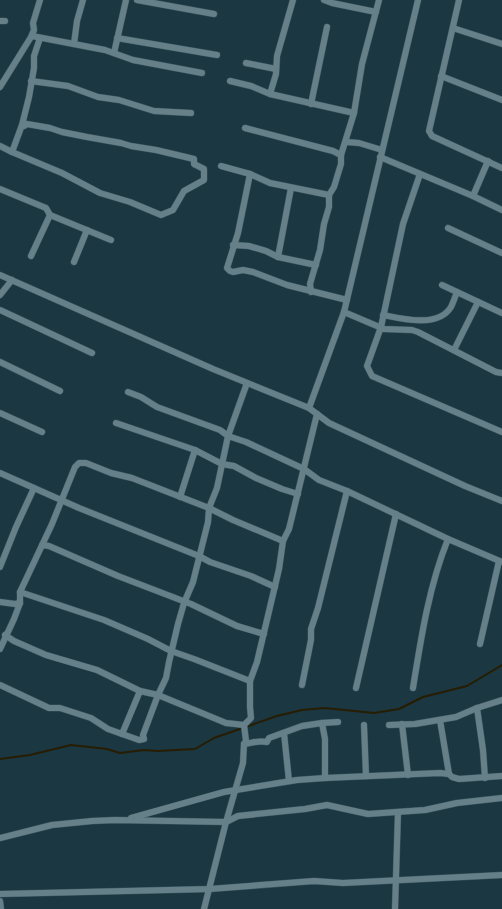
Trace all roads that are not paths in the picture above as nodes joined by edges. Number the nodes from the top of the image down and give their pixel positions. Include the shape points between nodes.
1 (40, 0) edge
2 (83, 0) edge
3 (126, 0) edge
4 (137, 0) edge
5 (293, 0) edge
6 (324, 0) edge
7 (379, 0) edge
8 (418, 0) edge
9 (459, 0) edge
10 (376, 12) junction
11 (214, 14) dead end
12 (327, 27) dead end
13 (453, 28) junction
14 (32, 36) junction
15 (40, 38) junction
16 (117, 38) junction
17 (74, 44) junction
18 (502, 44) edge
19 (114, 53) junction
20 (217, 55) dead end
21 (246, 63) dead end
22 (276, 69) junction
23 (202, 72) dead end
24 (441, 76) junction
25 (31, 81) junction
26 (230, 81) dead end
27 (0, 87) edge
28 (270, 94) junction
29 (502, 100) edge
30 (311, 104) junction
31 (191, 113) dead end
32 (354, 113) junction
33 (22, 125) junction
34 (245, 128) dead end
35 (346, 142) junction
36 (0, 146) edge
37 (382, 150) junction
38 (12, 152) junction
39 (342, 155) junction
40 (380, 157) junction
41 (488, 161) junction
42 (221, 166) dead end
43 (502, 168) edge
44 (250, 174) junction
45 (420, 174) junction
46 (0, 188) edge
47 (291, 188) junction
48 (329, 195) junction
49 (473, 196) junction
50 (502, 210) edge
51 (50, 215) junction
52 (448, 228) dead end
53 (87, 230) junction
54 (111, 240) dead end
55 (233, 245) junction
56 (502, 253) edge
57 (31, 256) dead end
58 (278, 257) junction
59 (74, 262) dead end
60 (316, 265) junction
61 (0, 274) edge
62 (12, 280) junction
63 (442, 285) dead end
64 (311, 292) junction
65 (457, 292) junction
66 (0, 295) edge
67 (346, 300) junction
68 (478, 302) junction
69 (0, 310) edge
70 (344, 312) junction
71 (502, 313) edge
72 (383, 315) junction
73 (380, 328) junction
74 (454, 350) junction
75 (92, 353) dead end
76 (0, 362) edge
77 (502, 373) edge
78 (247, 383) junction
79 (60, 391) dead end
80 (128, 392) dead end
81 (309, 408) junction
82 (0, 413) edge
83 (318, 414) junction
84 (116, 422) dead end
85 (42, 432) dead end
86 (502, 432) edge
87 (228, 436) junction
88 (195, 450) junction
89 (222, 464) junction
90 (304, 469) junction
91 (0, 473) edge
92 (34, 488) junction
93 (347, 491) junction
94 (298, 494) junction
95 (180, 497) junction
96 (61, 500) junction
97 (502, 501) edge
98 (209, 508) junction
99 (396, 514) junction
100 (448, 539) junction
101 (283, 541) junction
102 (42, 545) junction
103 (199, 556) junction
104 (500, 562) edge
105 (0, 567) edge
106 (275, 587) junction
107 (20, 592) junction
108 (0, 602) edge
109 (20, 603) junction
110 (184, 603) junction
111 (264, 634) junction
112 (6, 635) junction
113 (480, 644) dead end
114 (0, 649) edge
115 (171, 651) junction
116 (250, 681) junction
117 (0, 685) edge
118 (302, 685) dead end
119 (356, 688) dead end
120 (413, 688) dead end
121 (140, 691) junction
122 (158, 696) junction
123 (502, 700) edge
124 (477, 708) junction
125 (440, 720) junction
126 (338, 722) dead end
127 (322, 723) junction
128 (402, 724) junction
129 (244, 725) junction
130 (364, 725) dead end
131 (389, 725) dead end
132 (284, 733) junction
133 (122, 734) junction
134 (244, 744) junction
135 (449, 774) junction
136 (408, 775) junction
137 (366, 776) junction
138 (502, 776) edge
139 (325, 778) junction
140 (485, 778) junction
141 (290, 781) junction
142 (234, 790) junction
143 (502, 798) edge
144 (398, 812) junction
145 (122, 820) junction
146 (226, 822) junction
147 (0, 838) edge
148 (502, 875) edge
149 (395, 880) junction
150 (210, 889) junction
151 (0, 894) edge
152 (0, 901) edge
153 (1, 909) edge
154 (204, 909) edge
155 (395, 909) edge

1 - 14 street
2 - 17 street
3 - 16 street
4 - 11 street
5 - 22 street via 277,56
6 - 10 street
7 - 10 street
8 - 37 street
9 - 13 street
10 - 32 street via 362,64
12 - 30 street
13 - 18 street
13 - 24 street
14 - 15 street
14 - 27 street
15 - 17 street
15 - 25 street via 34,56
16 - 19 street
16 - 20 street
17 - 19 street
19 - 23 street via 133,60
21 - 22 street
22 - 28 street
24 - 29 street
24 - 41 street via 429,126 430,133
25 - 31 street via 68,86 98,97 119,100 154,111
25 - 33 street
26 - 28 street
28 - 30 street
30 - 32 street
32 - 35 street
33 - 38 street
33 - 38 street via 50,128 194,159 194,164 204,169 204,180 184,192 173,210 161,215 100,193 62,173
34 - 39 street
35 - 37 street
35 - 39 street
36 - 38 street
37 - 40 street
39 - 48 street via 339,173
40 - 45 street
40 - 67 street
41 - 43 street
41 - 49 street
42 - 44 street
44 - 47 street via 270,183
44 - 55 street via 238,233
45 - 49 street
45 - 72 street via 403,224
46 - 51 street via 46,208
47 - 48 street
47 - 58 street
48 - 60 street via 329,207
49 - 50 street
51 - 53 street
51 - 57 street
52 - 56 street
53 - 54 street
53 - 59 street
55 - 58 street via 249,246
55 - 64 street via 227,268 230,272 253,272
58 - 60 street
60 - 64 street via 310,284
61 - 62 street
62 - 66 street
62 - 78 street
63 - 65 street
64 - 67 street
65 - 68 street
65 - 72 street via 451,308 443,316 434,319 406,320
67 - 70 street
68 - 71 street
68 - 74 street
69 - 75 street
70 - 73 street
70 - 81 street
72 - 73 street
73 - 74 street via 412,330
73 - 86 street via 367,366 372,376
74 - 77 street
76 - 79 street
78 - 81 street
78 - 87 street
80 - 87 street via 157,407 220,430
81 - 83 street
82 - 85 street
83 - 90 street
83 - 97 street via 329,424
84 - 88 street
87 - 89 street
87 - 90 street
88 - 89 street
88 - 95 street
89 - 94 street via 234,466 256,478
89 - 98 street via 217,488
90 - 93 street via 318,480
90 - 94 street
91 - 92 street
92 - 96 street
92 - 105 street
93 - 99 street
93 - 118 street via 311,630
94 - 101 street via 289,529
95 - 96 street via 82,462 76,465
95 - 98 street
96 - 102 street
96 - 103 street
98 - 101 street
98 - 103 street
99 - 100 street
99 - 119 street
100 - 104 street
100 - 120 street via 427,608
101 - 106 street
102 - 107 street
102 - 110 street
103 - 106 street
103 - 110 street via 193,582
104 - 113 street
106 - 111 street
107 - 109 street
107 - 115 street via 104,620
108 - 109 street
109 - 112 street
110 - 111 street via 237,626
110 - 115 street
111 - 116 street
112 - 114 street
112 - 121 street via 46,654 98,670
115 - 116 street
115 - 122 street via 166,678
116 - 129 street via 251,718
117 - 133 street via 49,708 60,708 91,718
121 - 122 street
121 - 133 street
122 - 129 street via 226,723
122 - 133 street via 143,735 145,738 141,740
123 - 124 street
124 - 125 street via 456,717
124 - 140 street
125 - 128 street
125 - 135 street
126 - 127 street
127 - 132 street via 296,727
127 - 139 street via 325,739
128 - 131 street
128 - 136 street
129 - 134 street
130 - 137 street
132 - 134 street via 269,738 267,742 260,740
132 - 141 street
134 - 142 street via 243,763
135 - 136 street
135 - 140 street via 457,779
136 - 137 street
137 - 139 street
138 - 140 street
139 - 141 street
141 - 142 street
142 - 145 street
142 - 146 street
143 - 144 street
144 - 146 street via 368,814 327,805 238,816
144 - 149 street
145 - 146 street
145 - 147 street via 63,823
146 - 150 street
148 - 149 street
149 - 150 street via 314,881
149 - 155 street
150 - 151 street
150 - 154 street
152 - 153 street

